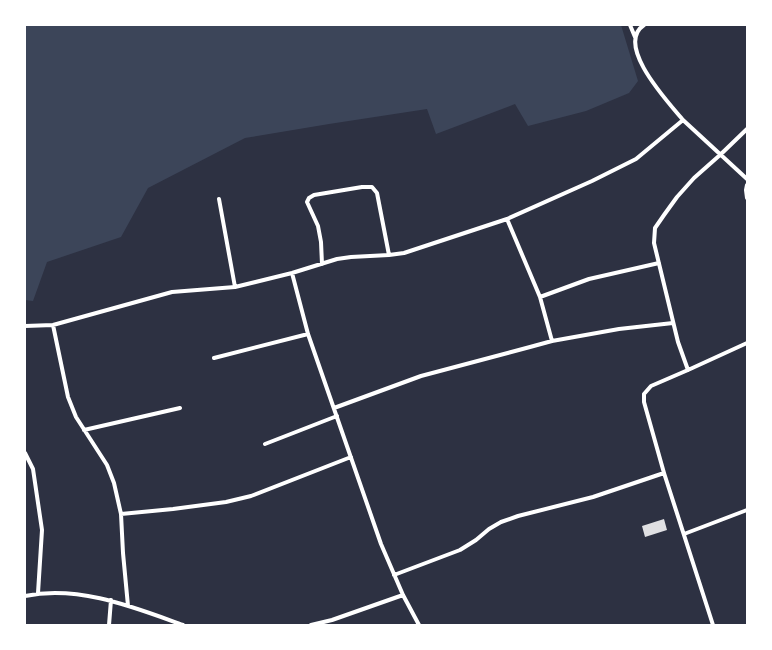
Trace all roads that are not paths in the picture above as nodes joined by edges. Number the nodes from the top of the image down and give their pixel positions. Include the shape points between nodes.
1 (630, 25) edge
2 (644, 25) edge
3 (635, 37) junction
4 (682, 120) junction
5 (747, 129) edge
6 (720, 155) junction
7 (747, 179) edge
8 (747, 185) edge
9 (747, 198) edge
10 (219, 199) dead end
11 (507, 219) junction
12 (389, 256) junction
13 (659, 263) junction
14 (322, 264) junction
15 (292, 274) junction
16 (235, 287) junction
17 (540, 298) junction
18 (673, 323) junction
19 (53, 325) junction
20 (25, 326) edge
21 (308, 334) junction
22 (552, 341) junction
23 (747, 342) edge
24 (214, 358) dead end
25 (688, 370) junction
26 (180, 408) dead end
27 (334, 408) junction
28 (337, 416) junction
29 (84, 430) junction
30 (265, 444) dead end
31 (25, 453) edge
32 (351, 457) junction
33 (664, 473) junction
34 (747, 510) edge
35 (121, 514) junction
36 (684, 534) junction
37 (394, 575) junction
38 (38, 593) junction
39 (403, 595) junction
40 (25, 596) edge
41 (111, 600) junction
42 (128, 606) junction
43 (109, 625) edge
44 (183, 625) edge
45 (311, 625) edge
46 (419, 625) edge
47 (713, 625) edge

1 - 3 street
2 - 3 street
3 - 4 street via 635,49 640,62 651,81
4 - 6 street
4 - 11 street via 636,160
5 - 6 street
6 - 7 street
6 - 13 street via 694,178 655,228 654,243
8 - 9 street
10 - 16 street
11 - 12 street
11 - 17 street
12 - 14 street via 351,257
12 - 14 street via 377,193 372,187 362,187 308,198 307,202 318,226
13 - 17 street via 589,279
13 - 18 street
14 - 15 street
15 - 16 street
15 - 21 street
16 - 19 street via 172,292
17 - 22 street
18 - 22 street via 619,329
18 - 25 street
19 - 20 street
19 - 29 street via 68,397
21 - 24 street
21 - 27 street
22 - 27 street via 421,376
23 - 25 street
25 - 33 street via 651,386 644,394
26 - 29 street
27 - 28 street
28 - 30 street
28 - 32 street
29 - 35 street via 107,465
31 - 38 street via 33,470 42,530
32 - 35 street via 251,496 226,502
32 - 37 street
33 - 36 street
33 - 37 street via 594,497 501,522 460,550
34 - 36 street
35 - 42 street
36 - 47 street
37 - 39 street
38 - 40 street
38 - 41 street
39 - 45 street
39 - 46 street
41 - 42 street
41 - 43 street
42 - 44 street

